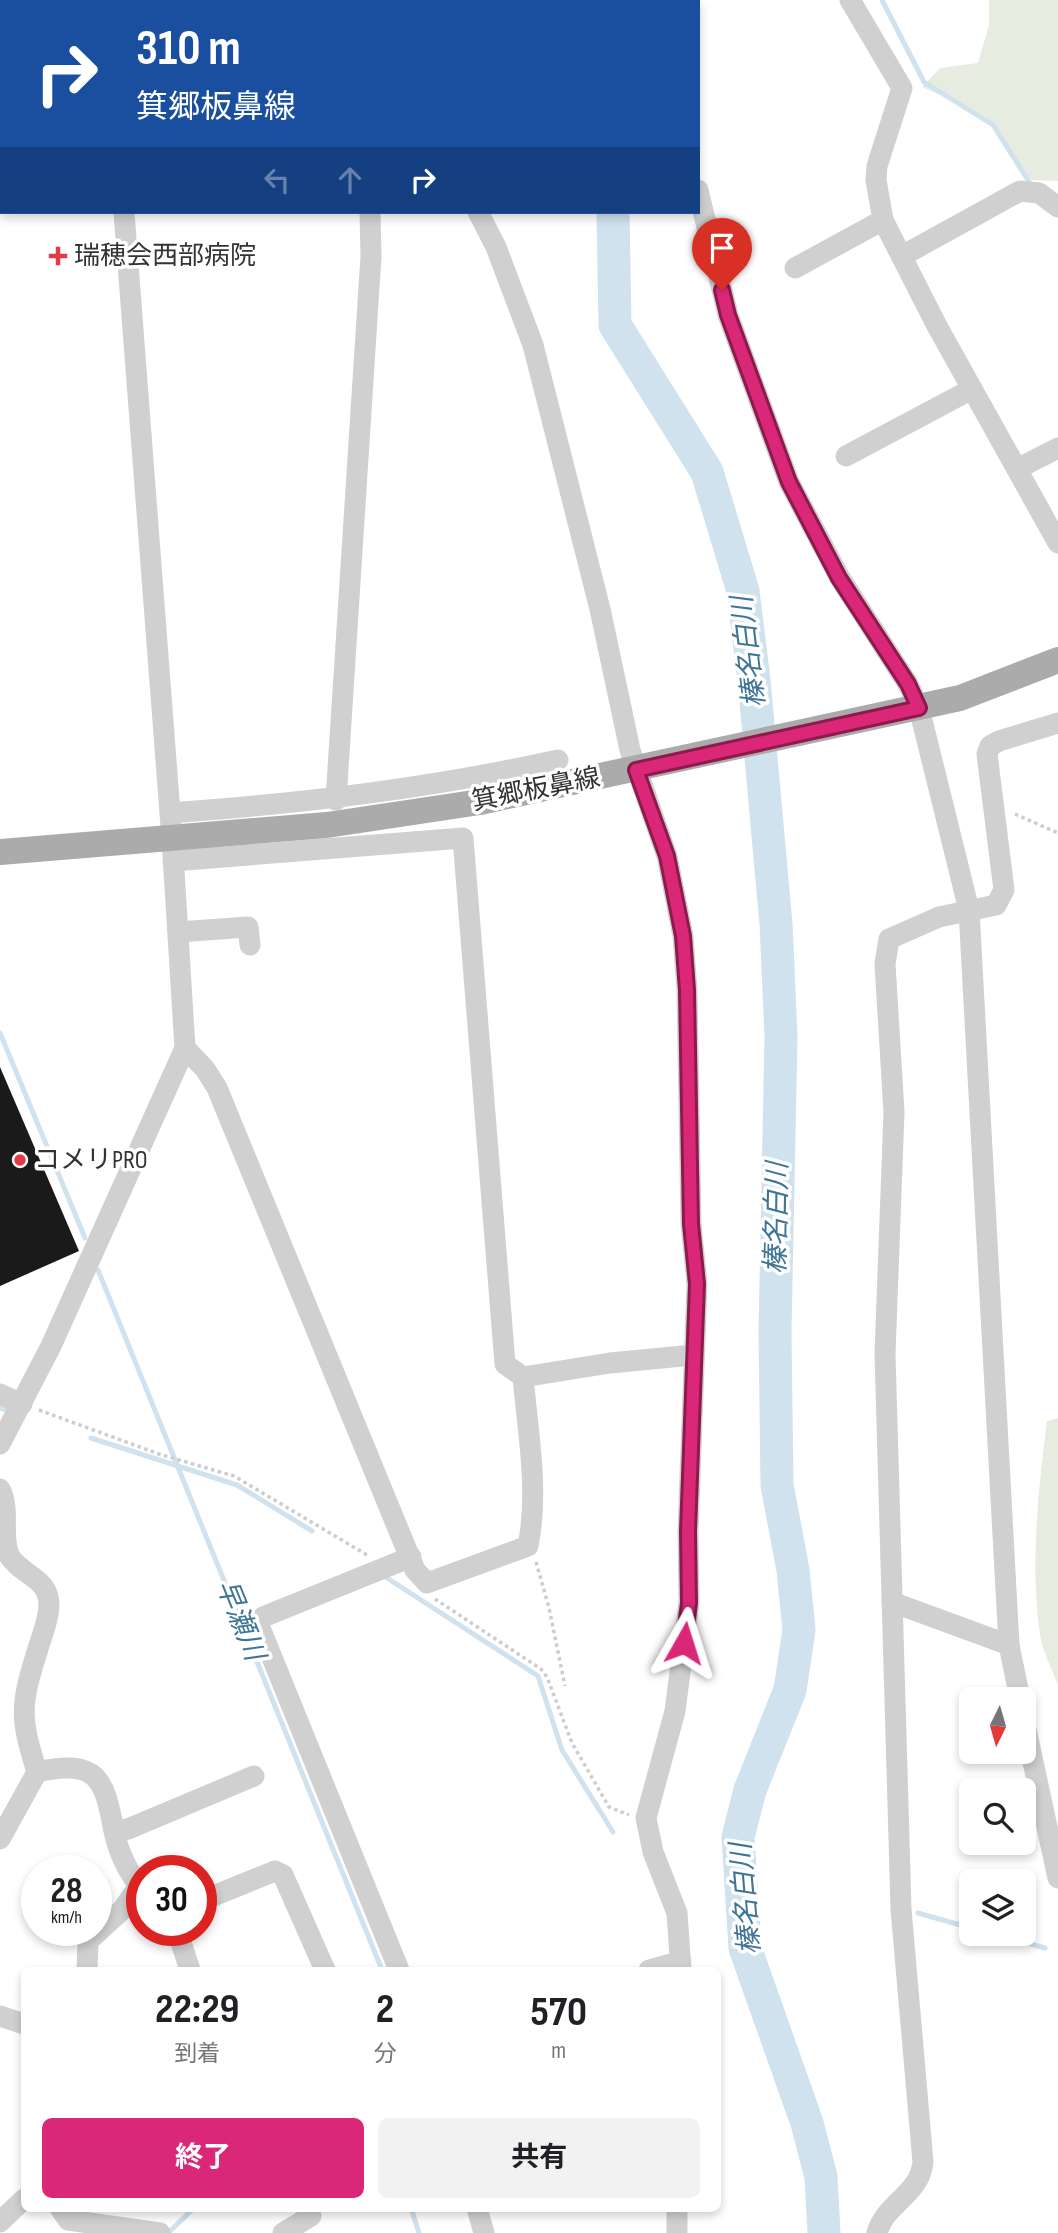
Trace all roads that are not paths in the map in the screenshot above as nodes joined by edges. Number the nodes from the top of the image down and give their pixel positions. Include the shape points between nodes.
1 (850, 0) edge
2 (700, 198) edge
3 (1058, 207) edge
4 (124, 214) edge
5 (372, 214) edge
6 (479, 214) edge
7 (883, 220) junction
8 (902, 256) junction
9 (795, 268) dead end
10 (972, 389) junction
11 (1058, 448) edge
12 (846, 456) dead end
13 (1017, 469) junction
14 (1058, 543) edge
15 (1058, 660) edge
16 (919, 708) junction
17 (1058, 723) edge
18 (558, 760) dead end
19 (644, 769) junction
20 (336, 800) junction
21 (172, 838) junction
22 (0, 852) edge
23 (969, 910) junction
24 (178, 932) junction
25 (250, 945) dead end
26 (184, 1048) junction
27 (693, 1355) junction
28 (523, 1377) junction
29 (0, 1394) edge
30 (28, 1406) junction
31 (0, 1444) edge
32 (0, 1489) edge
33 (413, 1563) junction
34 (892, 1602) junction
35 (1009, 1645) junction
36 (1018, 1687) edge
37 (1033, 1764) edge
38 (37, 1772) junction
39 (254, 1776) dead end
40 (114, 1830) junction
41 (0, 1839) edge
42 (126, 1862) edge
43 (1058, 1878) edge
44 (217, 1895) edge
45 (126, 1905) edge
46 (182, 1946) edge
47 (681, 1966) edge
48 (87, 1967) edge
49 (189, 1967) edge
50 (322, 1967) edge
51 (398, 1967) edge
52 (0, 2016) edge
53 (21, 2023) edge
54 (21, 2202) edge
55 (63, 2212) edge
56 (478, 2212) edge
57 (677, 2212) edge
58 (312, 2219) edge
59 (0, 2222) edge
60 (160, 2233) edge
61 (283, 2233) edge
62 (484, 2233) edge
63 (677, 2233) edge
64 (877, 2233) edge

1 - 7 street via 902,88 877,166
2 - 16 street via 728,315 789,482 839,578
3 - 8 street via 1039,193 1020,191
4 - 21 street
5 - 20 street
6 - 19 street via 533,345
7 - 8 street
7 - 9 street
8 - 10 street
10 - 12 street
10 - 13 street
11 - 13 street
13 - 14 street
15 - 16 main road, 箕郷板鼻線 via 993,687
16 - 19 main road, 箕郷板鼻線
16 - 23 street
17 - 23 street via 990,746 987,761 1004,890 996,905
18 - 20 street via 418,789
19 - 21 main road, 箕郷板鼻線 via 401,816
19 - 27 street via 683,936 691,1224 697,1284
20 - 21 street
21 - 22 main road, 箕郷板鼻線
21 - 24 street
21 - 28 street via 463,838 505,1364
23 - 34 street via 939,917 889,939 885,964 894,1112 885,1354
23 - 35 street
24 - 25 street via 248,927
24 - 26 street
26 - 30 street
26 - 33 street via 217,1088
27 - 28 street
27 - 47 street via 689,1603 675,1712 646,1818 653,1852 677,1913
28 - 33 street via 533,1474 528,1546 427,1583
29 - 30 street
30 - 31 street
32 - 38 street via 5,1498 10,1557 46,1588 49,1603 22,1713
33 - 51 street via 258,1622
34 - 35 street
34 - 64 street via 901,1909 923,2162 915,2188 885,2215
35 - 36 street
37 - 43 street
38 - 40 street via 87,1771 99,1780 112,1807
38 - 41 street
39 - 40 street via 128,1829
40 - 42 street
44 - 50 street via 275,1871 283,1875
45 - 48 street via 88,1941
46 - 49 street
52 - 53 street
54 - 59 street
55 - 60 street via 68,2220
56 - 62 street
57 - 63 street
58 - 61 street

